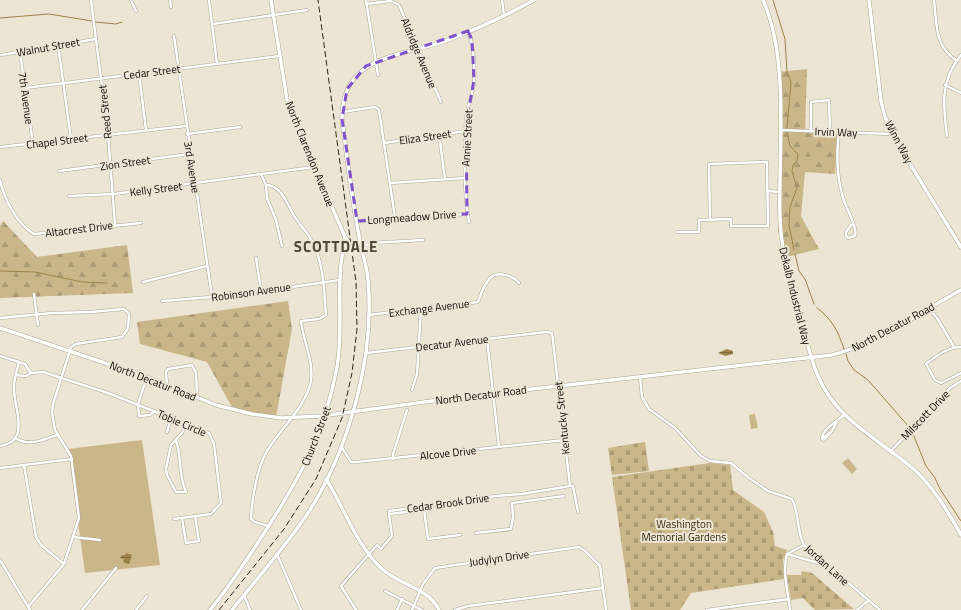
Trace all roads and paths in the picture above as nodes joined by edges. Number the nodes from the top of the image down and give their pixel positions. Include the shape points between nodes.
1 (91, 0) edge
2 (131, 0) edge
3 (170, 0) edge
4 (209, 0) edge
5 (270, 0) edge
6 (366, 0) edge
7 (502, 0) edge
8 (534, 0) edge
9 (765, 0) edge
10 (869, 0) edge
11 (934, 0) edge
12 (366, 4) junction
13 (171, 6) dead end
14 (307, 10) dead end
15 (136, 11) dead end
16 (504, 15) junction
17 (273, 16) junction
18 (213, 24) junction
19 (468, 31) junction
20 (174, 36) dead end
21 (96, 39) junction
22 (58, 45) junction
23 (417, 49) junction
24 (20, 52) junction
25 (1, 55) edge
26 (961, 55) edge
27 (279, 56) junction
28 (957, 61) junction
29 (375, 62) junction
30 (217, 64) junction
31 (178, 68) junction
32 (139, 73) junction
33 (378, 75) dead end
34 (101, 78) junction
35 (63, 83) junction
36 (945, 85) junction
37 (25, 88) junction
38 (961, 93) edge
39 (441, 102) dead end
40 (342, 112) junction
41 (186, 126) junction
42 (240, 127) dead end
43 (146, 130) junction
44 (780, 130) junction
45 (811, 131) junction
46 (466, 132) junction
47 (830, 132) junction
48 (839, 132) junction
49 (108, 134) junction
50 (188, 134) junction
51 (892, 134) junction
52 (439, 135) junction
53 (948, 136) dead end
54 (70, 139) junction
55 (384, 143) junction
56 (33, 144) junction
57 (0, 148) edge
58 (190, 154) junction
59 (110, 165) junction
60 (314, 167) junction
61 (59, 171) dead end
62 (261, 174) junction
63 (465, 178) junction
64 (445, 179) junction
65 (0, 180) edge
66 (390, 183) junction
67 (195, 184) junction
68 (266, 185) junction
69 (768, 191) junction
70 (780, 192) junction
71 (114, 194) junction
72 (68, 196) dead end
73 (467, 214) junction
74 (395, 218) junction
75 (710, 220) junction
76 (357, 222) junction
77 (469, 222) dead end
78 (140, 223) dead end
79 (852, 224) junction
80 (115, 225) junction
81 (677, 232) dead end
82 (345, 236) junction
83 (423, 240) dead end
84 (959, 240) edge
85 (282, 246) dead end
86 (361, 247) junction
87 (961, 247) edge
88 (256, 258) dead end
89 (207, 266) junction
90 (340, 280) junction
91 (143, 282) dead end
92 (324, 282) junction
93 (519, 283) dead end
94 (261, 290) junction
95 (961, 290) edge
96 (34, 294) dead end
97 (212, 297) junction
98 (162, 301) dead end
99 (928, 308) junction
100 (421, 309) junction
101 (36, 315) junction
102 (368, 315) junction
103 (0, 318) edge
104 (38, 325) dead end
105 (0, 328) edge
106 (539, 333) joint
107 (487, 339) junction
108 (419, 346) junction
109 (954, 347) junction
110 (961, 347) edge
111 (69, 351) junction
112 (366, 353) junction
113 (0, 356) edge
114 (811, 358) junction
115 (19, 362) junction
116 (31, 373) junction
117 (961, 374) edge
118 (16, 375) junction
119 (640, 376) junction
120 (147, 377) junction
121 (61, 378) junction
122 (961, 381) edge
123 (167, 385) junction
124 (559, 386) junction
125 (412, 390) dead end
126 (493, 393) junction
127 (197, 398) junction
128 (138, 404) junction
129 (407, 410) dead end
130 (155, 411) junction
131 (353, 412) junction
132 (325, 415) junction
133 (844, 415) junction
134 (172, 418) junction
135 (290, 418) junction
136 (837, 421) junction
137 (187, 424) junction
138 (167, 432) dead end
139 (57, 435) junction
140 (15, 438) junction
141 (176, 440) junction
142 (564, 440) junction
143 (0, 446) edge
144 (340, 446) junction
145 (499, 447) junction
146 (891, 450) junction
147 (72, 459) junction
148 (393, 459) junction
149 (24, 465) junction
150 (0, 468) edge
151 (326, 479) junction
152 (570, 486) junction
153 (510, 495) junction
154 (564, 496) dead end
155 (512, 503) junction
156 (424, 508) junction
157 (578, 512) dead end
158 (195, 516) junction
159 (182, 518) junction
160 (174, 519) dead end
161 (268, 526) junction
162 (476, 533) dead end
163 (460, 535) dead end
164 (961, 535) edge
165 (73, 537) junction
166 (100, 540) dead end
167 (804, 545) junction
168 (276, 554) junction
169 (787, 554) junction
170 (369, 555) junction
171 (0, 560) edge
172 (64, 564) junction
173 (827, 566) junction
174 (116, 568) dead end
175 (603, 588) junction
176 (385, 591) dead end
177 (420, 591) junction
178 (244, 595) junction
179 (147, 596) dead end
180 (402, 599) junction
181 (789, 599) junction
182 (868, 601) junction
183 (413, 605) junction
184 (29, 608) edge
185 (82, 610) edge
186 (136, 610) edge
187 (210, 610) edge
188 (232, 610) edge
189 (250, 610) edge
190 (301, 610) edge
191 (356, 610) edge
192 (397, 610) edge
193 (412, 610) edge
194 (422, 610) edge
195 (439, 610) edge
196 (455, 610) edge
197 (606, 610) edge
198 (707, 610) edge
199 (790, 610) edge
200 (857, 610) edge
201 (880, 610) edge

1 - 21 street, Reed Street
2 - 15 street
3 - 13 street
4 - 18 street
5 - 17 main road, North Clarendon Avenue
6 - 12 street
7 - 16 street
8 - 16 main road
9 - 44 main road, Dekalb Industrial Way via 777,50
10 - 51 main road, Winn Way via 881,101
11 - 28 street via 940,43
12 - 23 street, Aldridge Avenue via 391,1 397,3
12 - 29 street
14 - 17 street
16 - 19 main road
17 - 18 street
17 - 27 main road, North Clarendon Avenue
18 - 30 street
19 - 23 main road
19 - 46 street, Annie Street via 472,40 474,80 467,109
20 - 31 street, 3rd Avenue
21 - 22 street, Walnut Street
21 - 34 street, Reed Street
22 - 24 street, Walnut Street
22 - 35 street
23 - 29 main road
23 - 39 street, Aldridge Avenue
24 - 25 street, Walnut Street
24 - 37 street, 7th Avenue
26 - 28 street
27 - 30 street, Cedar Street
27 - 60 main road, North Clarendon Avenue via 288,106
28 - 36 street
29 - 33 street
29 - 40 main road via 359,72 350,84 344,97
30 - 31 street, Cedar Street
31 - 32 street, Cedar Street
31 - 41 street, 3rd Avenue
32 - 34 street, Cedar Street
32 - 43 street
34 - 35 street, Cedar Street
34 - 49 street, Reed Street
35 - 37 street, Cedar Street
35 - 54 street
36 - 38 street
36 - 53 street via 943,105
37 - 56 street, 7th Avenue
40 - 55 street via 377,108
40 - 76 main road
41 - 43 street, Chapel Street
41 - 50 street, 3rd Avenue
42 - 50 street
43 - 49 street, Chapel Street
44 - 45 street, Irvin Way
44 - 70 main road, Dekalb Industrial Way
45 - 47 street, Irvin Way
45 - 47 street via 811,102 829,100
46 - 52 street, Eliza Street
46 - 63 street, Annie Street
47 - 48 street, Irvin Way
48 - 51 street, Irvin Way
48 - 79 street via 838,172
49 - 54 street, Chapel Street
49 - 59 street, Reed Street
50 - 58 street, 3rd Avenue
51 - 84 main road, Winn Way
52 - 55 street, Eliza Street
52 - 64 street
54 - 56 street, Chapel Street
55 - 66 street
56 - 57 street, Chapel Street
58 - 59 street, Zion Street
58 - 67 street, 3rd Avenue
59 - 61 street, Zion Street
59 - 71 street, Reed Street
60 - 62 street, Kelly Street
60 - 82 main road, North Clarendon Avenue
62 - 67 street, Kelly Street
62 - 68 street
63 - 64 street
63 - 73 street, Annie Street
64 - 66 street
65 - 80 street, Altacrest Drive via 6,199 30,231 41,234
66 - 74 street
67 - 71 street, Kelly Street
67 - 89 street, 3rd Avenue
68 - 85 street via 267,198 276,220
68 - 92 street via 278,190 286,198 314,245
69 - 70 street
69 - 75 street via 768,226 731,226 731,219
69 - 75 street via 767,162 709,164
70 - 114 main road, Dekalb Industrial Way via 780,226 784,258
71 - 72 street, Kelly Street
71 - 80 street, Reed Street
73 - 74 street, Longmeadow Drive
73 - 77 street, Annie Street
74 - 76 street, Longmeadow Drive
75 - 81 street via 699,220 699,232
76 - 86 main road
78 - 80 street, Altacrest Drive
79 - 79 street via 846,232 848,238 856,234
82 - 86 main road, North Clarendon Avenue via 352,246
82 - 90 main road, Church Street
83 - 86 street via 371,243
84 - 87 main road, Winn Way
86 - 102 main road via 368,279
88 - 94 street
89 - 91 street
89 - 97 street, 3rd Avenue
90 - 92 street, Robinson Avenue
90 - 132 main road, Church Street via 339,348
92 - 94 street, Robinson Avenue
92 - 135 street via 324,316 301,321 310,359 311,382 303,400
93 - 100 street, Exchange Avenue via 510,276 496,275 490,277 478,302
94 - 97 street, Robinson Avenue
95 - 99 main road, North Decatur Road
96 - 101 street
97 - 98 street, Robinson Avenue
99 - 109 street
99 - 114 main road, North Decatur Road via 854,349 832,356
100 - 102 street, Exchange Avenue
100 - 108 street
101 - 103 street
101 - 104 street
101 - 111 street via 124,309 129,314 126,333 118,339 76,344
102 - 112 main road
105 - 111 main road, North Decatur Road
106 - 107 street, Decatur Avenue
106 - 124 street, Kentucky Street via 550,332 553,335
107 - 108 street, Decatur Avenue
107 - 126 street
108 - 112 street, Decatur Avenue
108 - 125 street via 417,374
109 - 110 street
109 - 117 street via 935,357 926,364 926,367 935,380 941,383
111 - 120 main road, North Decatur Road
111 - 121 street
112 - 131 main road
113 - 115 street
114 - 119 main road, North Decatur Road
114 - 133 main road, Dekalb Industrial Way via 826,392
115 - 116 street via 25,364
115 - 118 street
116 - 118 street, Tobie Circle via 26,376
116 - 121 street, Tobie Circle via 43,372
118 - 140 street via 14,388 19,426
119 - 124 main road, North Decatur Road
119 - 167 street, Jordan Lane via 642,397 649,409 675,428 701,456 710,461 731,463 768,491 792,499 799,534
120 - 123 main road, North Decatur Road
120 - 128 street
121 - 128 street, Tobie Circle
121 - 139 street via 52,413
122 - 146 street, Milscott Drive via 950,388
123 - 127 main road, North Decatur Road
123 - 127 street via 168,369 190,365 196,371
124 - 126 main road, North Decatur Road
124 - 142 street, Kentucky Street
126 - 131 main road, North Decatur Road
126 - 145 street
127 - 135 main road, North Decatur Road via 243,413
128 - 130 street, Tobie Circle
128 - 130 street via 139,416 150,415
129 - 148 street
130 - 134 street, Tobie Circle
131 - 132 main road, North Decatur Road
131 - 144 main road
132 - 135 main road, North Decatur Road
132 - 161 main road, Church Street via 305,466
133 - 136 street
133 - 146 main road, Dekalb Industrial Way via 860,430
134 - 137 street, Tobie Circle
134 - 138 street
135 - 161 street via 267,450 257,477 251,519
136 - 136 street via 827,428 822,439 824,440 832,431
137 - 141 street
137 - 158 street, Tobie Circle via 205,431 212,438 222,497 221,503 211,514
139 - 140 street via 34,443 26,443
139 - 147 street
140 - 143 street via 10,443
141 - 141 street via 171,446 166,469 176,492 179,493 186,492 180,475
142 - 145 street, Alcove Drive
142 - 152 street, Kentucky Street
144 - 148 street, Alcove Drive via 353,462
144 - 151 main road
145 - 148 street, Alcove Drive
146 - 164 main road, Dekalb Industrial Way via 928,483
147 - 149 street
147 - 165 street via 80,514
149 - 150 street
149 - 172 street via 36,537 41,545
151 - 168 main road via 309,512
151 - 170 main road via 355,535
152 - 153 street, Cedar Brook Drive
152 - 157 street, Kentucky Street via 573,486
153 - 155 street
153 - 156 street, Cedar Brook Drive
154 - 155 street
155 - 162 street via 511,529
156 - 163 street, Cedar Brook Drive via 428,539
156 - 170 street, Cedar Brook Drive via 389,514 392,536 381,549 377,545
158 - 159 street, Tobie Circle
158 - 159 street via 199,541 186,543
159 - 160 street, Tobie Circle
161 - 187 main road, Church Street
165 - 166 street
165 - 172 street
167 - 169 street
167 - 173 street, Jordan Lane
168 - 178 main road
168 - 190 street
169 - 173 street
169 - 181 street via 785,572
170 - 177 main road via 390,576
170 - 191 street via 341,586
171 - 184 street
172 - 184 street
173 - 182 street, Jordan Lane
174 - 185 street
175 - 177 street, Judylyn Drive via 600,566 579,547 442,566 431,572
175 - 196 street via 468,606
175 - 197 street
176 - 180 street
177 - 183 street, Judylyn Drive
177 - 195 main road via 432,599
178 - 188 main road
178 - 189 street
179 - 186 street
180 - 183 street
180 - 192 street
181 - 198 street
181 - 199 street
182 - 200 street
182 - 201 street, Jordan Lane
183 - 193 street, Judylyn Drive
183 - 194 street

